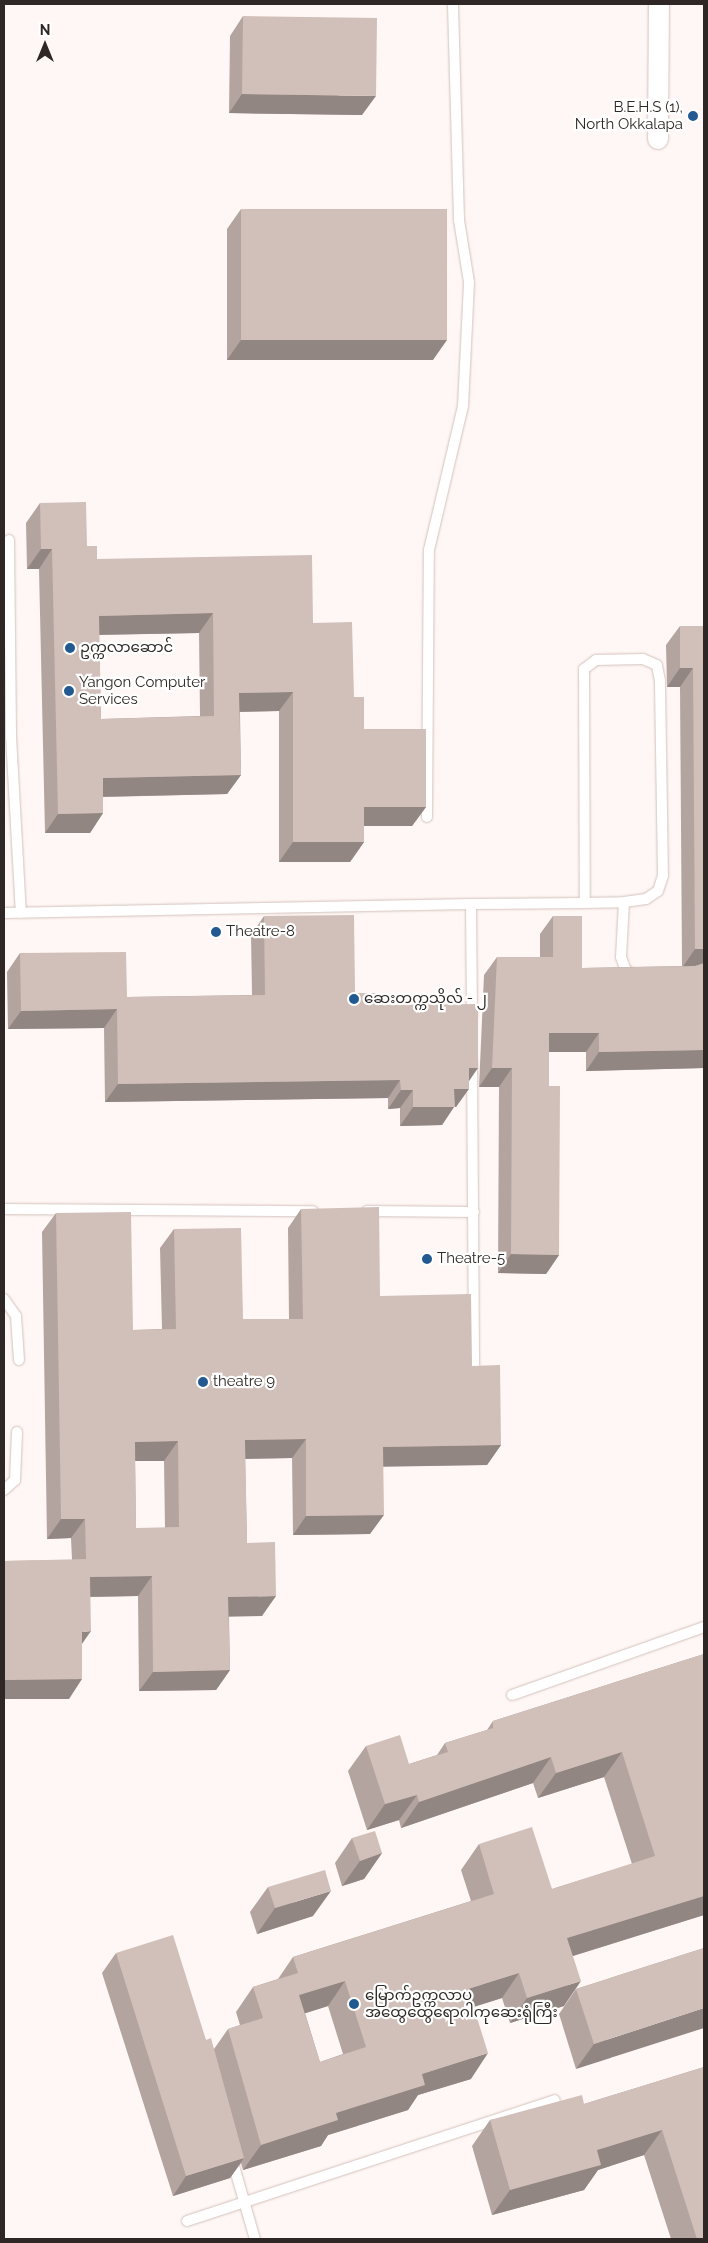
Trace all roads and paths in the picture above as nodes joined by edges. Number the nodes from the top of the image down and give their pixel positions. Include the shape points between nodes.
1 (453, 4) edge
2 (659, 4) edge
3 (658, 139) dead end
4 (8, 540) dead end
5 (427, 817) edge
6 (624, 902) junction
7 (585, 903) junction
8 (471, 904) junction
9 (4, 913) edge
10 (22, 913) junction
11 (644, 977) edge
12 (472, 1033) edge
13 (472, 1053) edge
14 (4, 1209) edge
15 (324, 1211) edge
16 (354, 1211) edge
17 (474, 1212) junction
18 (4, 1300) edge
19 (18, 1360) dead end
20 (474, 1371) edge
21 (17, 1432) dead end
22 (4, 1490) edge
23 (704, 1628) edge
24 (512, 1695) dead end
25 (555, 2100) edge
26 (228, 2145) edge
27 (244, 2202) junction
28 (187, 2221) dead end
29 (256, 2239) edge

1 - 5 lane via 459,220 469,282 463,406 429,550
2 - 3 street
4 - 10 lane via 11,736
6 - 7 lane
6 - 7 lane via 646,899 658,891 663,876 660,681 657,665 643,659 596,660 584,669
6 - 11 lane via 622,957 626,972
7 - 8 lane
8 - 10 lane
8 - 12 lane
9 - 10 lane
13 - 17 lane
14 - 15 lane
16 - 17 lane
17 - 20 lane
18 - 19 lane via 16,1316
21 - 22 lane via 15,1480
23 - 24 lane
25 - 27 lane
26 - 27 lane
27 - 28 lane
27 - 29 lane

